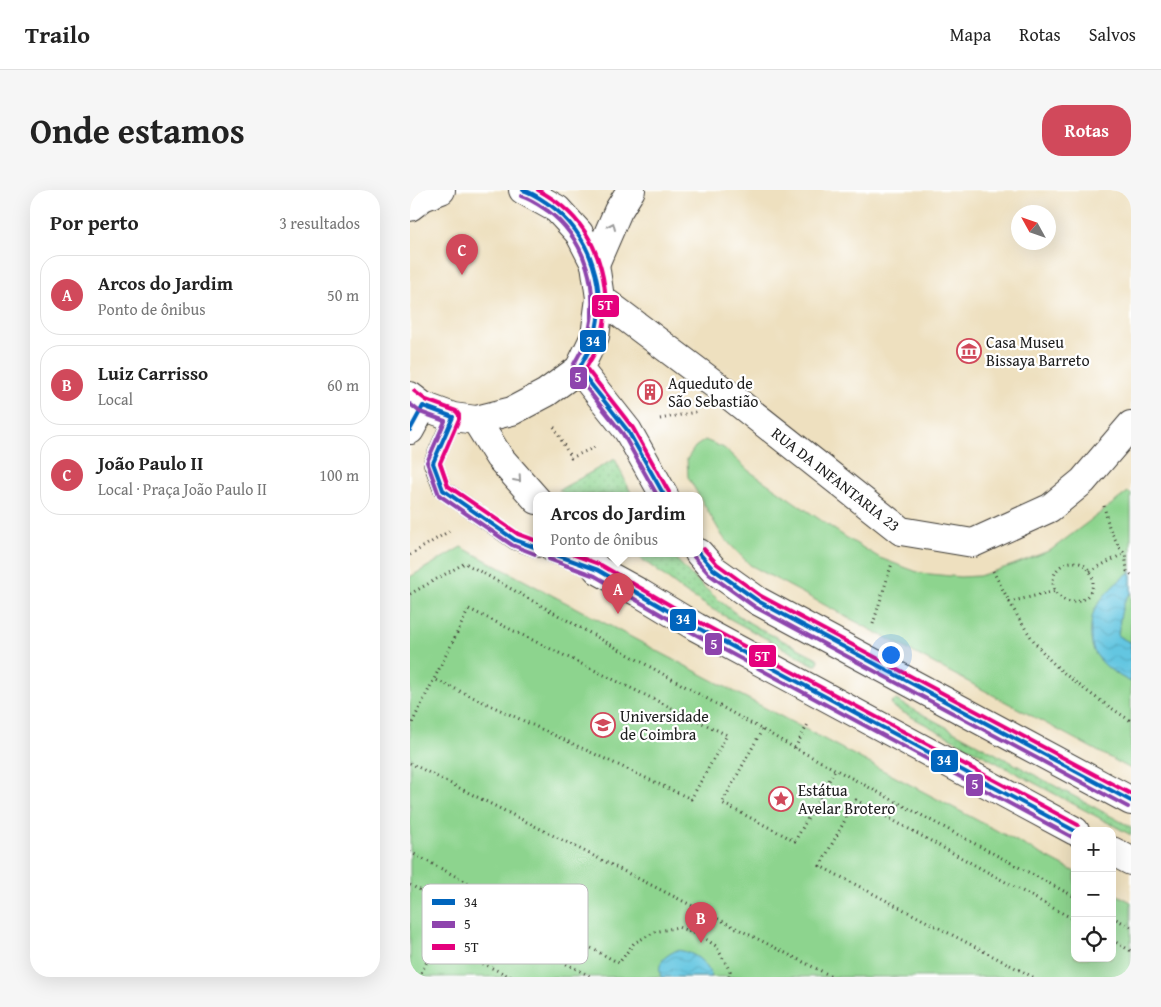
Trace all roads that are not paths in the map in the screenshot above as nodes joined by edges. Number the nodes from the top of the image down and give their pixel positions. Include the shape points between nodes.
1 (441, 190) edge
2 (523, 190) edge
3 (631, 190) edge
4 (410, 207) edge
5 (594, 264) junction
6 (600, 298) junction
7 (579, 369) junction
8 (417, 401) edge
9 (464, 419) junction
10 (410, 430) edge
11 (1129, 433) edge
12 (662, 492) edge
13 (533, 495) edge
14 (533, 547) edge
15 (570, 557) edge
16 (703, 557) edge
17 (590, 561) edge
18 (1131, 801) edge
19 (1071, 829) edge
20 (1116, 853) edge
21 (1131, 861) edge

1 - 4 main road via 423,197
2 - 5 main road via 557,209 580,233
5 -> 3 main road
5 - 6 main road
6 - 7 main road via 595,336
6 - 11 main road, RUA DA INFANTARIA 23 via 901,531 973,543 980,540 1050,508 1083,481
7 - 9 main road via 546,393 512,411
7 - 12 main road via 628,431
8 - 9 main road
8 - 10 main road
9 -> 13 main road
9 - 14 lane via 433,463 442,490 515,540
15 - 17 lane
16 - 18 main road via 758,602
17 - 19 main road via 696,627
20 - 21 main road

